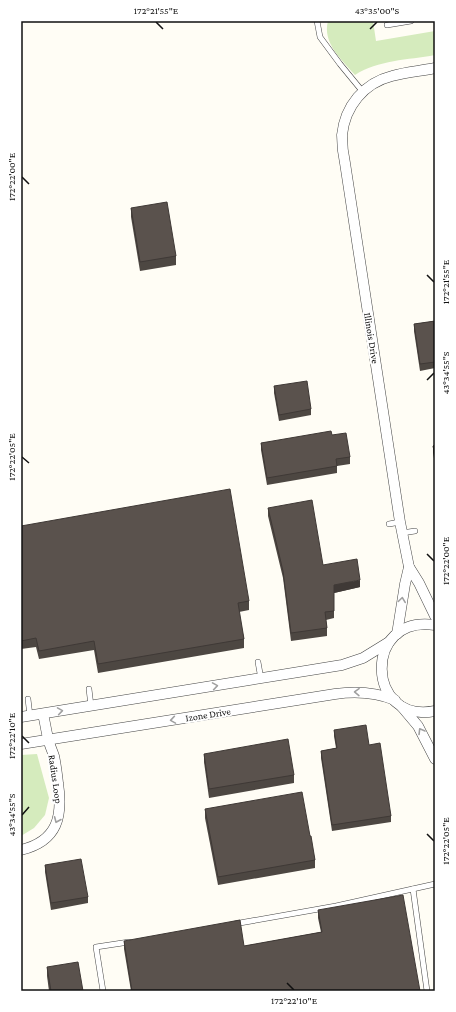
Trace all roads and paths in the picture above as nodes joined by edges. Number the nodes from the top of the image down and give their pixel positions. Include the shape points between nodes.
1 (317, 21) edge
2 (411, 21) edge
3 (387, 25) dead end
4 (435, 68) edge
5 (363, 92) junction
6 (400, 522) junction
7 (389, 524) dead end
8 (415, 531) dead end
9 (402, 533) junction
10 (409, 567) junction
11 (435, 616) edge
12 (435, 625) edge
13 (397, 634) junction
14 (389, 642) junction
15 (258, 662) dead end
16 (261, 679) junction
17 (89, 689) dead end
18 (28, 699) dead end
19 (398, 703) junction
20 (91, 706) junction
21 (435, 711) edge
22 (43, 714) junction
23 (26, 717) edge
24 (48, 740) junction
25 (21, 744) edge
26 (435, 759) edge
27 (26, 851) edge
28 (435, 884) edge
29 (413, 889) junction
30 (228, 925) edge
31 (135, 941) edge
32 (103, 991) edge
33 (428, 991) edge

1 - 5 lane via 320,37
2 - 3 lane
4 - 5 street via 392,76 371,85
5 - 6 street, Illinois Drive via 349,109 342,136 343,154
6 - 7 lane
6 - 9 street, Illinois Drive
8 - 9 lane
9 - 10 street, Illinois Drive
10 - 11 street, Illinois Drive
13 -> 10 street, Illinois Drive
12 - 13 street via 410,626
13 - 14 street
14 - 16 street via 363,658 342,665
14 - 19 street via 383,653 382,678 387,690
15 - 16 lane
20 -> 16 street
17 - 20 lane
18 - 23 lane
19 - 21 street, Izone Drive via 410,710
19 -> 24 street, Izone Drive via 370,693 341,693
26 -> 19 street via 418,726
22 -> 20 street
22 - 23 street
22 - 24 street, Radius Loop
24 - 25 street, Izone Drive
24 -> 27 street, Radius Loop via 56,766 59,815 49,839
28 - 29 lane
29 - 30 lane
29 - 33 lane
31 - 32 lane via 96,947

